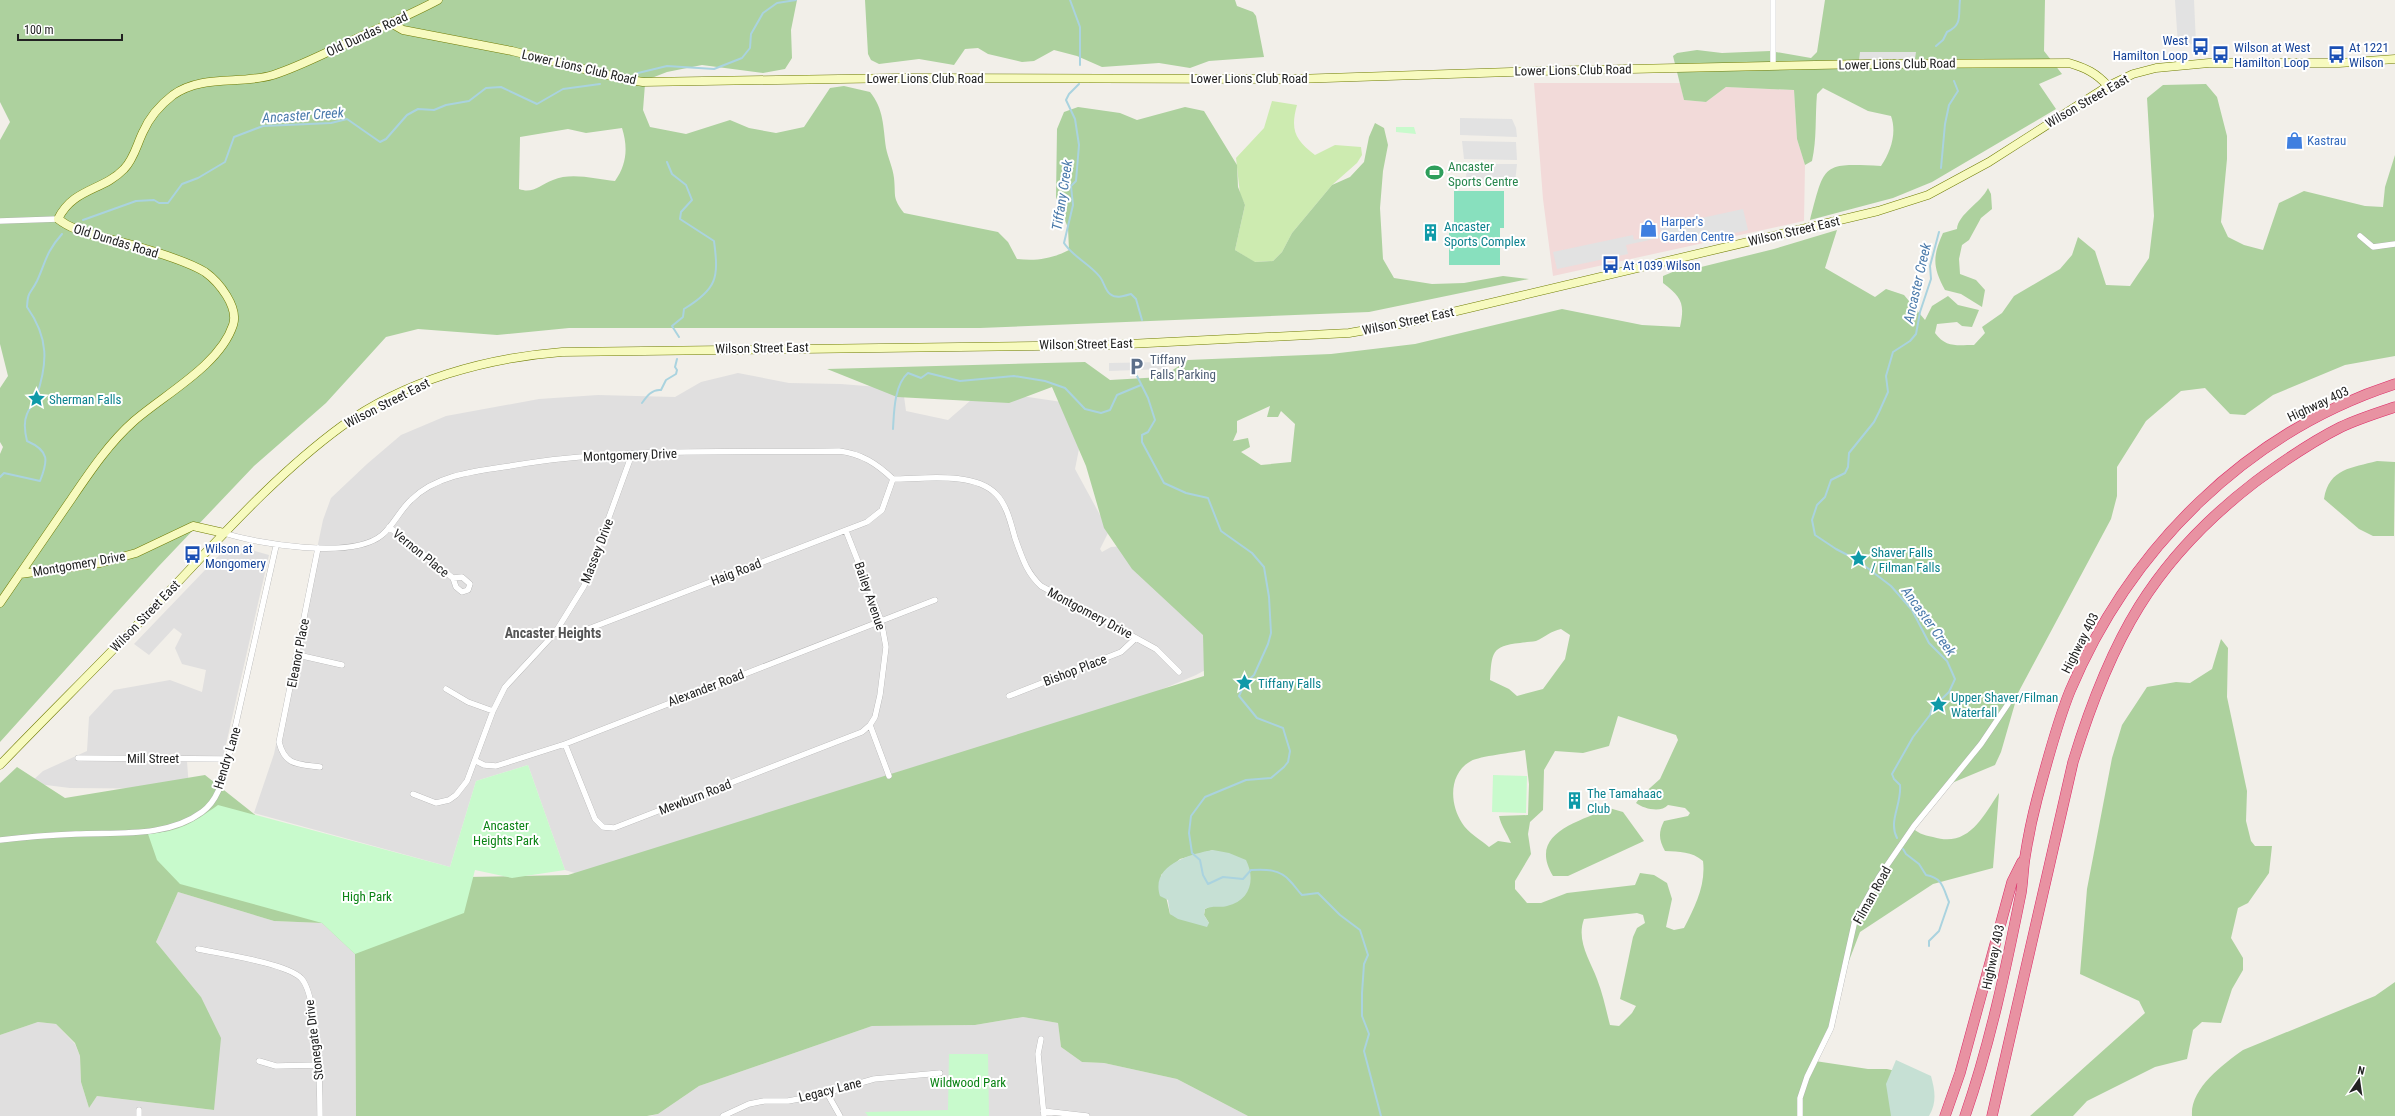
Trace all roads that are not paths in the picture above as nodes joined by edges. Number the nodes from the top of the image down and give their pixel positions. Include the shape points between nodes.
1 (438, 0) edge
2 (1773, 0) edge
3 (390, 23) junction
4 (2395, 59) edge
5 (1772, 66) junction
6 (2108, 86) junction
7 (0, 221) edge
8 (60, 221) junction
9 (2360, 236) dead end
10 (2395, 244) edge
11 (2395, 384) edge
12 (2395, 407) edge
13 (632, 454) junction
14 (893, 479) junction
15 (389, 527) junction
16 (846, 531) junction
17 (224, 533) junction
18 (276, 546) junction
19 (318, 548) junction
20 (20, 574) junction
21 (453, 578) dead end
22 (935, 600) dead end
23 (0, 603) edge
24 (881, 620) junction
25 (555, 633) junction
26 (1136, 638) junction
27 (298, 655) junction
28 (342, 665) dead end
29 (1180, 672) dead end
30 (446, 689) dead end
31 (1009, 696) dead end
32 (2008, 704) dead end
33 (492, 711) junction
34 (870, 725) junction
35 (565, 744) junction
36 (78, 758) dead end
37 (228, 759) junction
38 (476, 761) junction
39 (0, 765) edge
40 (320, 767) dead end
41 (889, 776) dead end
42 (413, 794) dead end
43 (0, 840) edge
44 (2025, 856) junction
45 (198, 949) dead end
46 (1041, 1039) dead end
47 (259, 1061) dead end
48 (319, 1065) junction
49 (940, 1073) dead end
50 (827, 1093) junction
51 (1043, 1113) edge
52 (320, 1116) edge
53 (723, 1116) edge
54 (840, 1116) edge
55 (1087, 1116) edge
56 (1800, 1116) edge
57 (1944, 1116) edge
58 (1965, 1116) edge
59 (1992, 1116) edge

1 - 3 street, Old Dundas Road
2 - 5 street
3 - 5 street, Lower Lions Club Road via 403,30 512,51 643,82 909,78 1296,79
3 - 8 street, Old Dundas Road via 272,75 200,83 174,95 150,118 130,161 123,170 72,200 62,209
4 - 6 street, Wilson Street East via 2339,63 2179,65 2133,74
5 - 6 street, Lower Lions Club Road via 2069,63 2097,74
6 - 17 street, Wilson Street East via 1989,162 1928,195 1873,212 1406,323 1349,333 1108,345 562,352 533,354 454,371 406,390 343,425 283,475
7 - 8 street
8 - 20 street, Old Dundas Road via 71,228 175,260 204,272 226,295 233,308 234,323 228,338 218,350 134,421 114,443 93,468
9 - 10 street via 2373,247
11 - 44 highway, Highway 403 via 2330,410 2272,443 2214,488 2158,545 2122,594 2091,648 2070,693 2037,800
12 - 59 highway via 2341,427 2282,462 2233,499 2202,527 2173,559 2153,583 2133,615 2108,663 2073,762
13 - 14 street, Montgomery Drive via 839,451 853,453 872,461
13 - 15 street, Montgomery Drive via 580,456 510,466 439,481 419,493 395,517
13 - 25 street, Massey Drive via 590,574
14 - 16 street, Haig Road via 882,510 867,522
14 - 26 street, Montgomery Drive via 954,478 987,485 1004,506 1030,576 1052,594
15 - 19 street, Montgomery Drive via 382,535 367,543
15 - 21 street, Vernon Place
16 - 24 street, Bailey Avenue
16 - 25 street, Haig Road via 583,630 568,635
17 - 18 street, Montgomery Drive
17 - 20 street, Montgomery Drive via 193,526 136,553 100,563
17 - 39 street, Wilson Street East
18 - 19 street, Montgomery Drive
18 - 37 street, Hendry Lane
19 - 27 street, Eleanor Place
20 - 23 street, Old Dundas Road
22 - 24 street, Alexander Road
24 - 34 street, Bailey Avenue via 886,647 884,672 875,717
24 - 35 street, Alexander Road
25 - 33 street, Massey Drive via 505,687
26 - 29 street, Montgomery Drive via 1156,649
26 - 31 street, Bishop Place via 1121,652
27 - 28 street
27 - 40 street, Eleanor Place via 279,742 283,757 298,764
30 - 33 street via 468,702
32 - 56 street, Filman Road via 1981,744 1914,826 1879,878 1855,920 1831,1028 1806,1077 1800,1098
33 - 38 street, Massey Drive
34 - 35 street, Mewburn Road via 862,732 614,828 603,826 595,819
34 - 41 street
35 - 38 street, Alexander Road via 496,766
36 - 37 street, Mill Street
37 - 43 street, Hendry Lane via 220,788 211,802 202,812 171,826 140,832
38 - 42 street, Massey Drive via 467,781 449,800 436,803
44 - 57 highway via 2012,882 1967,1052
44 - 58 highway, Highway 403 via 2021,890 1983,1063
45 - 48 street, Stonegate Drive via 284,968 300,978 307,988
46 - 51 street via 1038,1054
47 - 48 street via 276,1066
48 - 52 street, Stonegate Drive
49 - 50 street, Legacy Lane via 874,1079
50 - 53 street, Legacy Lane via 788,1101 749,1104
50 - 54 street
51 - 55 street

